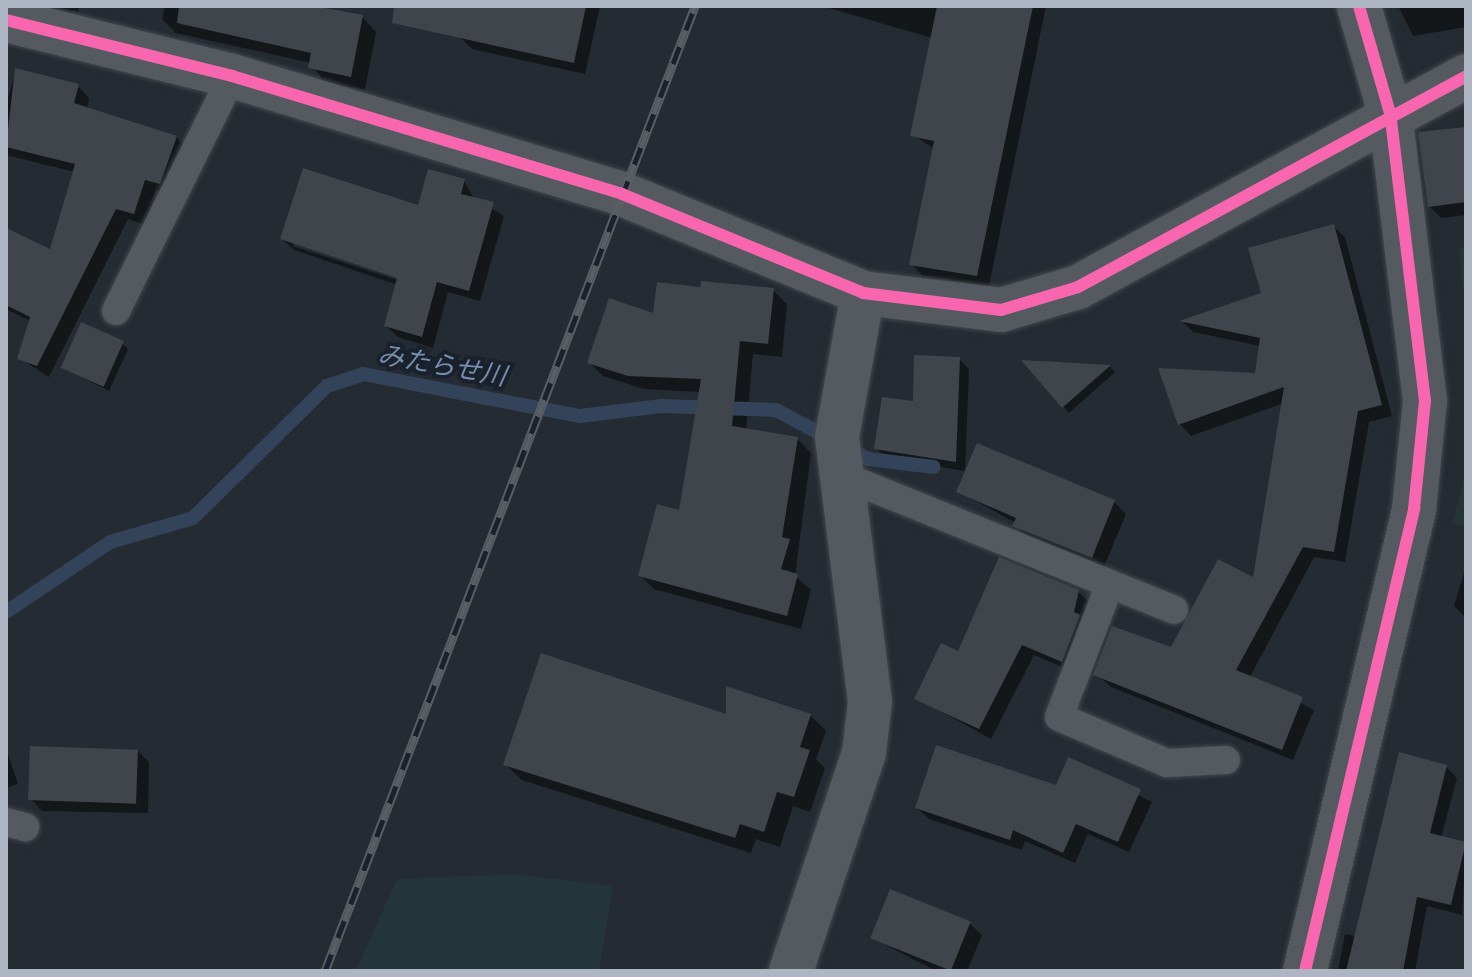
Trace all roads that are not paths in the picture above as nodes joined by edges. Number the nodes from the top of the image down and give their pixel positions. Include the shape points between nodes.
1 (1359, 6) edge
2 (6, 20) edge
3 (232, 76) junction
4 (1466, 76) edge
5 (1390, 113) junction
6 (863, 293) junction
7 (116, 311) dead end
8 (843, 476) junction
9 (1110, 584) junction
10 (1174, 610) dead end
11 (1226, 760) dead end
12 (791, 971) edge
13 (1305, 971) edge

1 - 5 street
2 - 3 street
3 - 6 street via 622,194
3 - 7 lane
4 - 5 street
5 - 6 street via 1078,287 1001,310
5 - 13 street via 1425,401 1417,478
6 - 8 street via 837,437
8 - 9 lane
8 - 12 street via 870,702 864,753
9 - 10 lane
9 - 11 lane via 1059,717 1167,763

